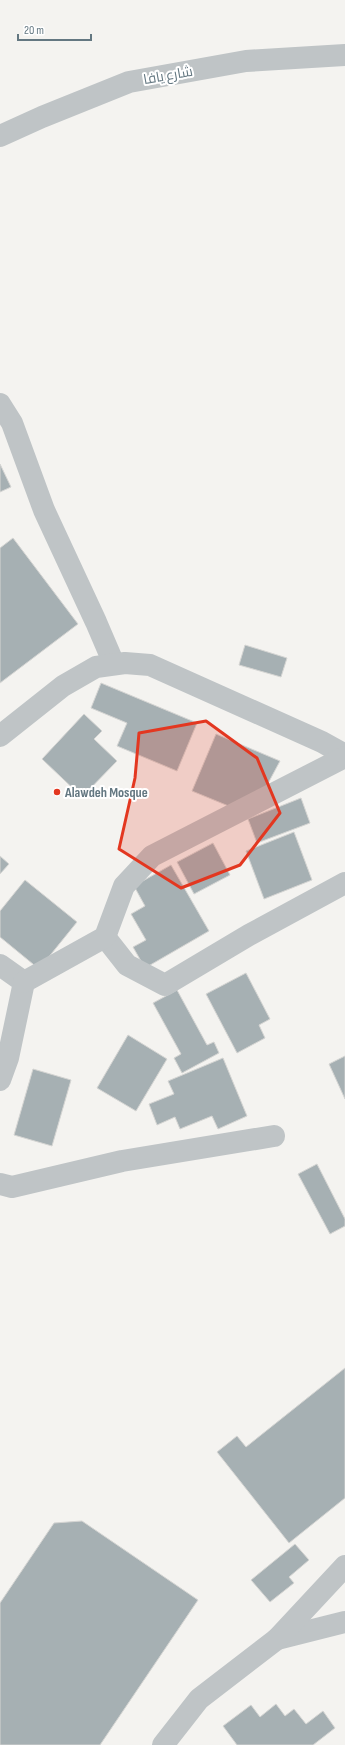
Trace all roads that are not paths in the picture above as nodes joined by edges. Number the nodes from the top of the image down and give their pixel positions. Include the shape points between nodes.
1 (345, 55) edge
2 (0, 136) edge
3 (0, 404) edge
4 (114, 664) junction
5 (0, 736) edge
6 (345, 756) edge
7 (345, 883) edge
8 (105, 937) junction
9 (0, 965) edge
10 (24, 982) junction
11 (0, 1080) edge
12 (274, 1136) dead end
13 (0, 1184) edge
14 (345, 1566) edge
15 (345, 1622) edge
16 (277, 1639) junction
17 (163, 1745) edge

1 - 2 street, شارع يافا via 246,61 129,82 42,116
3 - 4 street via 12,423 44,510
4 - 5 street via 96,667 63,686
4 - 6 street via 150,665 322,742
6 - 8 street via 152,856 124,886
7 - 8 street via 249,935 165,985 127,965
8 - 10 street
9 - 10 street
10 - 11 street via 8,1058
12 - 13 street via 122,1161 12,1187
14 - 16 street
15 - 16 street
16 - 17 street via 200,1699

